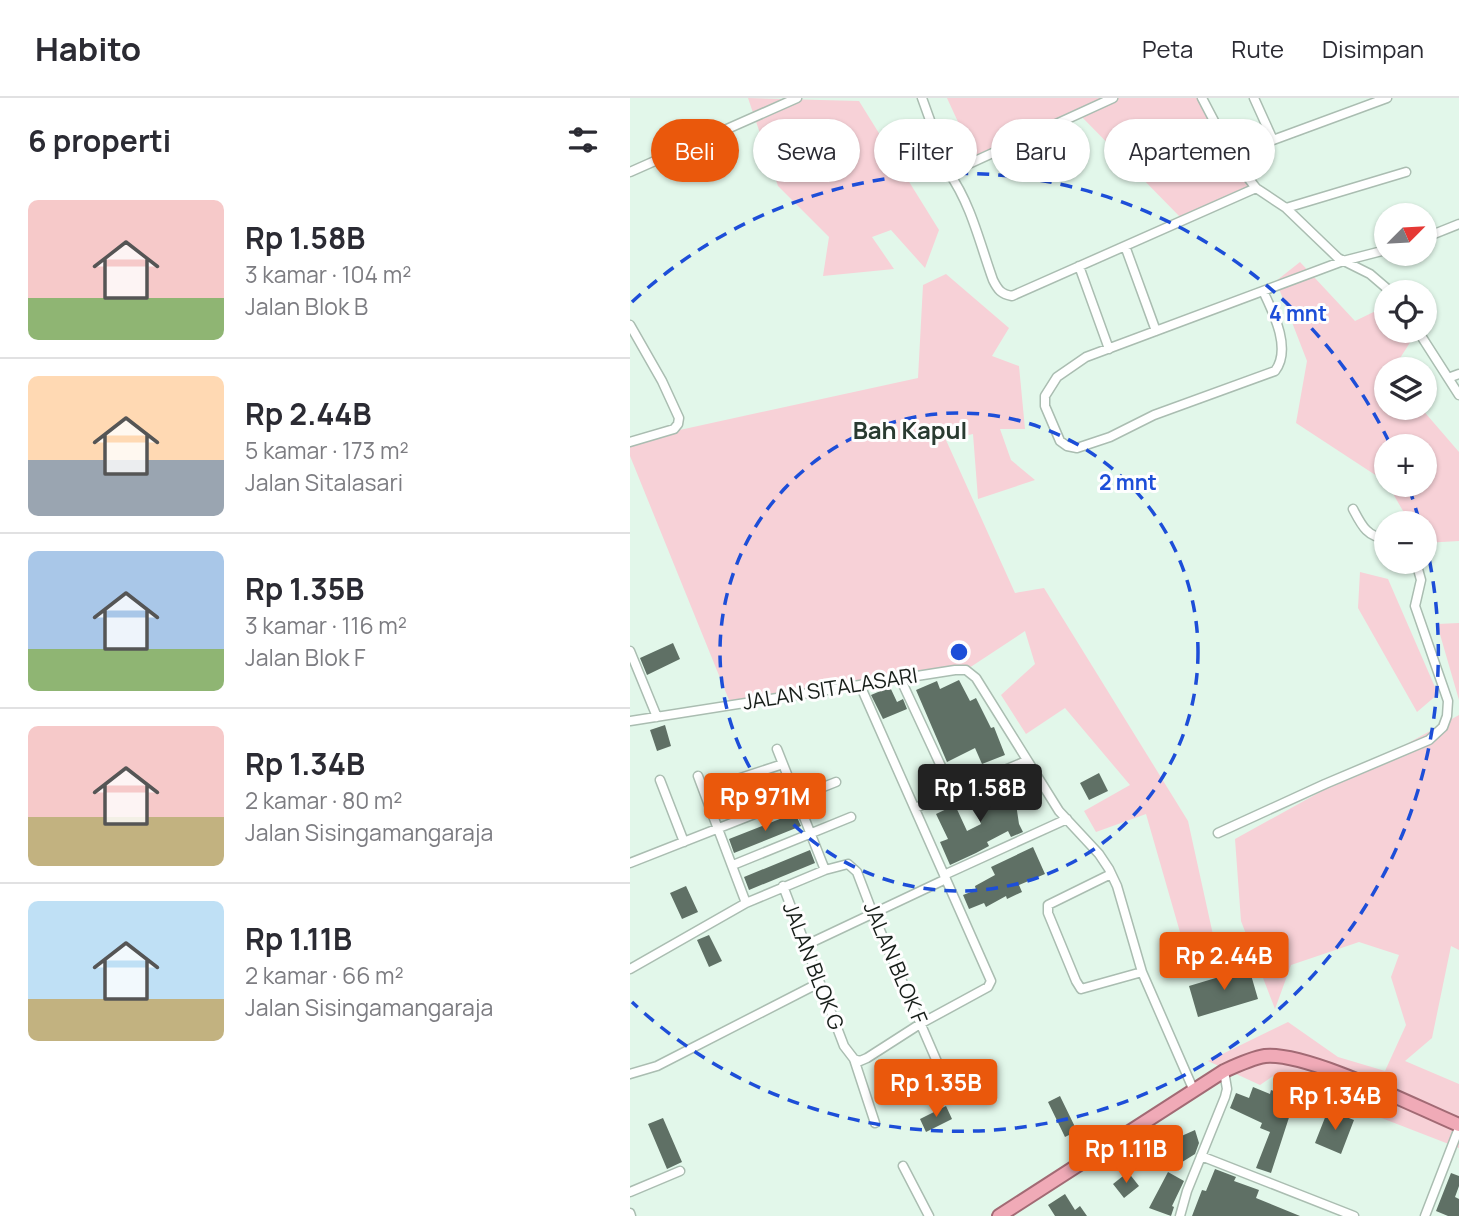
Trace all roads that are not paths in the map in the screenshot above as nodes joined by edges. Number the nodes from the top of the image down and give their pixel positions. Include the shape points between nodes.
1 (797, 98) edge
2 (922, 98) edge
3 (1113, 98) edge
4 (1202, 98) edge
5 (1254, 98) edge
6 (1387, 98) edge
7 (930, 119) edge
8 (1213, 119) edge
9 (1264, 119) edge
10 (1275, 139) edge
11 (977, 160) edge
12 (630, 172) edge
13 (1406, 172) dead end
14 (956, 182) edge
15 (1252, 182) edge
16 (1256, 188) junction
17 (1286, 208) junction
18 (1459, 224) edge
19 (1437, 233) edge
20 (1125, 246) junction
21 (1374, 253) edge
22 (1343, 261) junction
23 (1079, 266) junction
24 (1377, 280) edge
25 (1263, 291) junction
26 (630, 324) edge
27 (1156, 331) junction
28 (1426, 343) edge
29 (1109, 349) junction
30 (1459, 374) edge
31 (1448, 378) junction
32 (1459, 395) edge
33 (630, 442) edge
34 (1353, 509) dead end
35 (1374, 536) edge
36 (1419, 574) edge
37 (630, 651) edge
38 (900, 678) junction
39 (860, 685) junction
40 (657, 717) junction
41 (630, 721) edge
42 (777, 749) dead end
43 (1026, 761) junction
44 (783, 764) junction
45 (698, 776) dead end
46 (660, 780) dead end
47 (836, 782) dead end
48 (704, 790) junction
49 (953, 792) junction
50 (797, 798) junction
51 (915, 808) junction
52 (851, 817) dead end
53 (1067, 819) junction
54 (719, 828) junction
55 (812, 834) junction
56 (1218, 834) dead end
57 (684, 842) junction
58 (630, 863) edge
59 (733, 865) junction
60 (825, 870) junction
61 (1111, 874) junction
62 (945, 877) junction
63 (783, 886) junction
64 (746, 903) junction
65 (873, 914) junction
66 (804, 946) junction
67 (630, 969) edge
68 (1142, 972) junction
69 (819, 983) junction
70 (920, 1024) junction
71 (854, 1059) junction
72 (1224, 1070) junction
73 (941, 1071) dead end
74 (630, 1074) edge
75 (1194, 1091) junction
76 (875, 1123) dead end
77 (1459, 1127) edge
78 (1201, 1156) junction
79 (903, 1166) dead end
80 (680, 1171) dead end
81 (630, 1192) edge
82 (1007, 1214) edge
83 (929, 1216) edge
84 (1180, 1216) edge
85 (1354, 1216) edge
86 (1424, 1216) edge

1 - 12 street
2 - 7 street
3 - 11 street
4 - 8 street
5 - 9 street
6 - 10 street
13 - 17 street
14 - 23 street via 998,290 1012,296
15 - 16 street
16 - 17 street
16 - 20 street
17 - 22 street
18 - 19 street
20 - 23 street
20 - 27 street
21 - 22 street
22 - 24 street
22 - 25 street
23 - 29 street
25 - 27 street
25 - 29 street via 1281,336 1275,371 1154,415 1090,445 1067,446 1051,424 1045,396 1067,368
26 - 33 street via 679,418 674,429
27 - 29 street
28 - 31 street
30 - 31 street
31 - 32 street
34 - 35 street
36 - 56 street via 1415,606 1448,701 1443,727 1429,740
37 - 40 street
38 - 39 street, JALAN SITALASARI
38 - 43 street, JALAN SITALASARI via 966,670 976,678
38 - 49 street
39 - 40 street, JALAN SITALASARI
39 - 51 street
40 - 41 street, JALAN SITALASARI
42 - 44 street
43 - 49 street
43 - 53 street, JALAN SITALASARI
44 - 48 street
44 - 50 street
45 - 48 street
46 - 57 street
47 - 50 street
48 - 54 street
49 - 51 street
50 - 54 street
50 - 55 street
51 - 62 street
52 - 55 street
53 - 61 street, JALAN SITALASARI
53 - 62 street
54 - 57 street
54 - 59 street
55 - 59 street
55 - 60 street
57 - 58 street
59 - 64 street
60 - 63 street
60 - 65 street, JALAN BLOK F via 841,863 857,872
61 - 68 street, JALAN SITALASARI
61 - 68 street via 1048,905 1048,914 1082,989
62 - 65 street
62 - 70 street via 991,984
63 - 64 street
63 - 66 street, JALAN BLOK G
64 - 67 street
65 - 66 street
65 - 70 street, JALAN BLOK F
66 - 69 street, JALAN BLOK G
68 - 75 street, JALAN SITALASARI
69 - 71 street, JALAN BLOK G via 844,1046
69 - 74 street via 657,1066
70 - 71 street via 867,1058
70 - 73 street, JALAN BLOK F
71 - 76 street, JALAN BLOK G
72 - 75 highway
72 - 77 highway via 1264,1056 1291,1059 1328,1070
72 - 78 street via 1225,1097
75 - 82 highway
77 - 86 street
78 - 84 street
78 - 85 street
79 - 83 street
80 - 81 street

